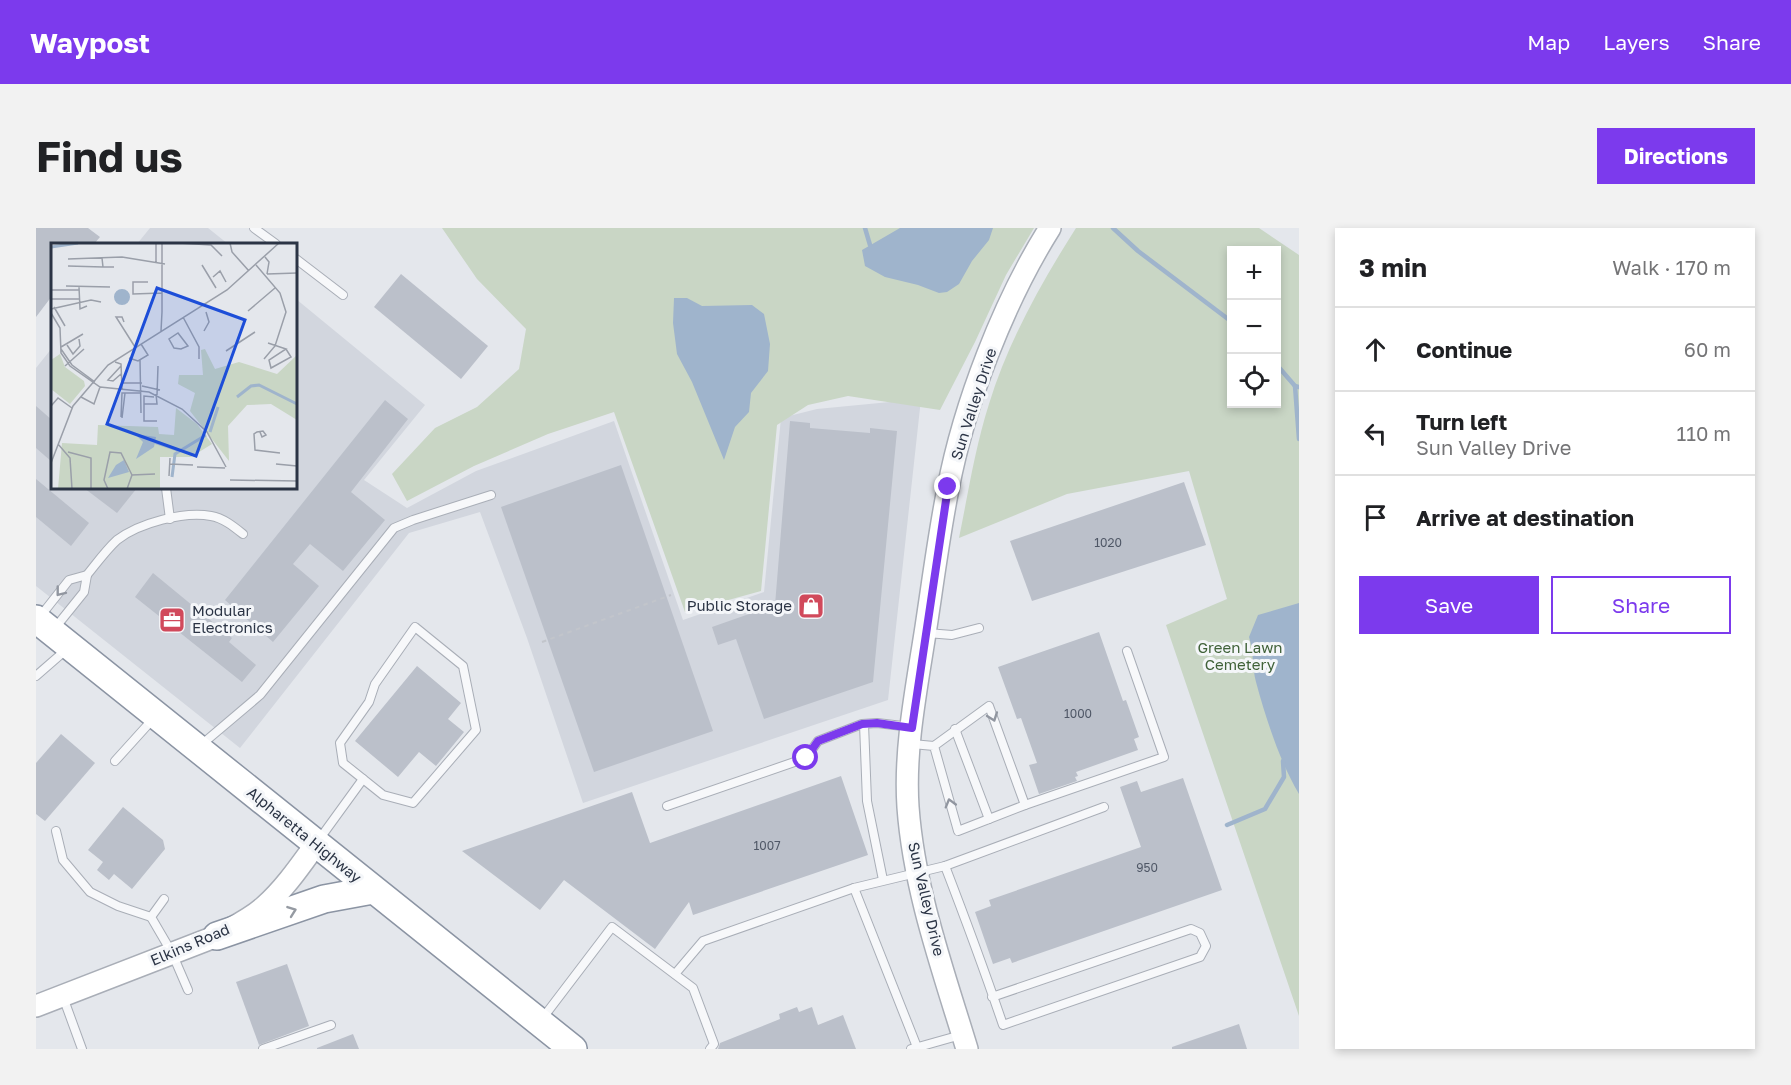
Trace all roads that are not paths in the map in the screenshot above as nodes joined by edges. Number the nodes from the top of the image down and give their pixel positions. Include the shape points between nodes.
1 (254, 228) edge
2 (1050, 228) edge
3 (275, 243) edge
4 (297, 260) edge
5 (343, 295) dead end
6 (166, 489) edge
7 (491, 495) dead end
8 (170, 519) junction
9 (243, 534) dead end
10 (87, 576) junction
11 (979, 628) dead end
12 (49, 629) edge
13 (925, 633) junction
14 (1127, 651) dead end
15 (36, 676) edge
16 (156, 716) junction
17 (864, 724) junction
18 (954, 729) junction
19 (911, 736) junction
20 (934, 746) junction
21 (197, 748) junction
22 (115, 761) dead end
23 (363, 779) junction
24 (668, 806) dead end
25 (1025, 806) junction
26 (1104, 807) dead end
27 (989, 819) junction
28 (57, 831) dead end
29 (316, 844) junction
30 (945, 866) junction
31 (917, 872) junction
32 (883, 880) junction
33 (854, 888) junction
34 (373, 890) junction
35 (164, 899) dead end
36 (151, 917) junction
37 (217, 936) junction
38 (172, 953) junction
39 (675, 974) junction
40 (188, 990) dead end
41 (62, 996) junction
42 (992, 997) junction
43 (36, 1006) edge
44 (539, 1022) junction
45 (331, 1025) dead end
46 (965, 1042) edge
47 (914, 1048) edge
48 (82, 1049) edge
49 (263, 1049) edge
50 (573, 1049) edge
51 (710, 1049) edge

1 - 3 lane
2 - 13 street, Sun Valley Drive via 1004,316 970,404 948,487
4 - 5 lane
6 - 8 lane
7 - 21 lane via 394,528 260,695
8 - 9 lane via 212,516
8 - 10 lane via 119,539
10 - 12 lane via 84,592
10 -> 12 lane via 69,580
11 - 13 lane via 952,635
12 - 15 lane
12 - 16 highway, Alpharetta Highway
13 - 19 street, Sun Valley Drive
14 - 25 lane via 1164,757
16 - 21 highway, Alpharetta Highway
16 - 22 lane
17 - 19 lane via 877,723
17 - 24 lane via 818,741 806,758
17 - 32 lane via 867,801
18 - 20 lane
18 -> 25 lane via 989,706
18 - 27 lane
19 - 20 lane
19 - 31 street, Sun Valley Drive via 908,805
27 -> 20 lane via 958,831
21 - 29 highway, Alpharetta Highway
23 - 23 lane via 383,795 413,803 476,730 463,666 416,627 375,684 369,702 340,743 344,763
23 - 29 lane
25 - 27 lane
26 - 30 lane
28 - 36 lane via 63,860 90,892
29 - 34 highway, Alpharetta Highway
29 - 37 street, Elkins Road via 263,908
30 - 31 lane
30 - 42 lane
31 - 32 lane
31 - 46 street, Sun Valley Drive
32 - 33 lane
33 - 39 lane via 703,941
33 - 47 lane
37 -> 34 highway via 324,899
34 - 44 highway, Alpharetta Highway
35 - 36 lane
36 - 38 lane
37 - 38 street, Elkins Road
38 - 40 lane
38 - 41 street, Elkins Road
39 - 44 lane via 612,927
39 - 51 lane via 693,988 714,1044
41 - 43 street, Elkins Road
41 - 48 lane
42 - 42 lane via 1003,1025 1200,957 1206,946 1200,933 1191,929
44 - 50 highway, Alpharetta Highway
45 - 49 lane
46 - 47 lane

